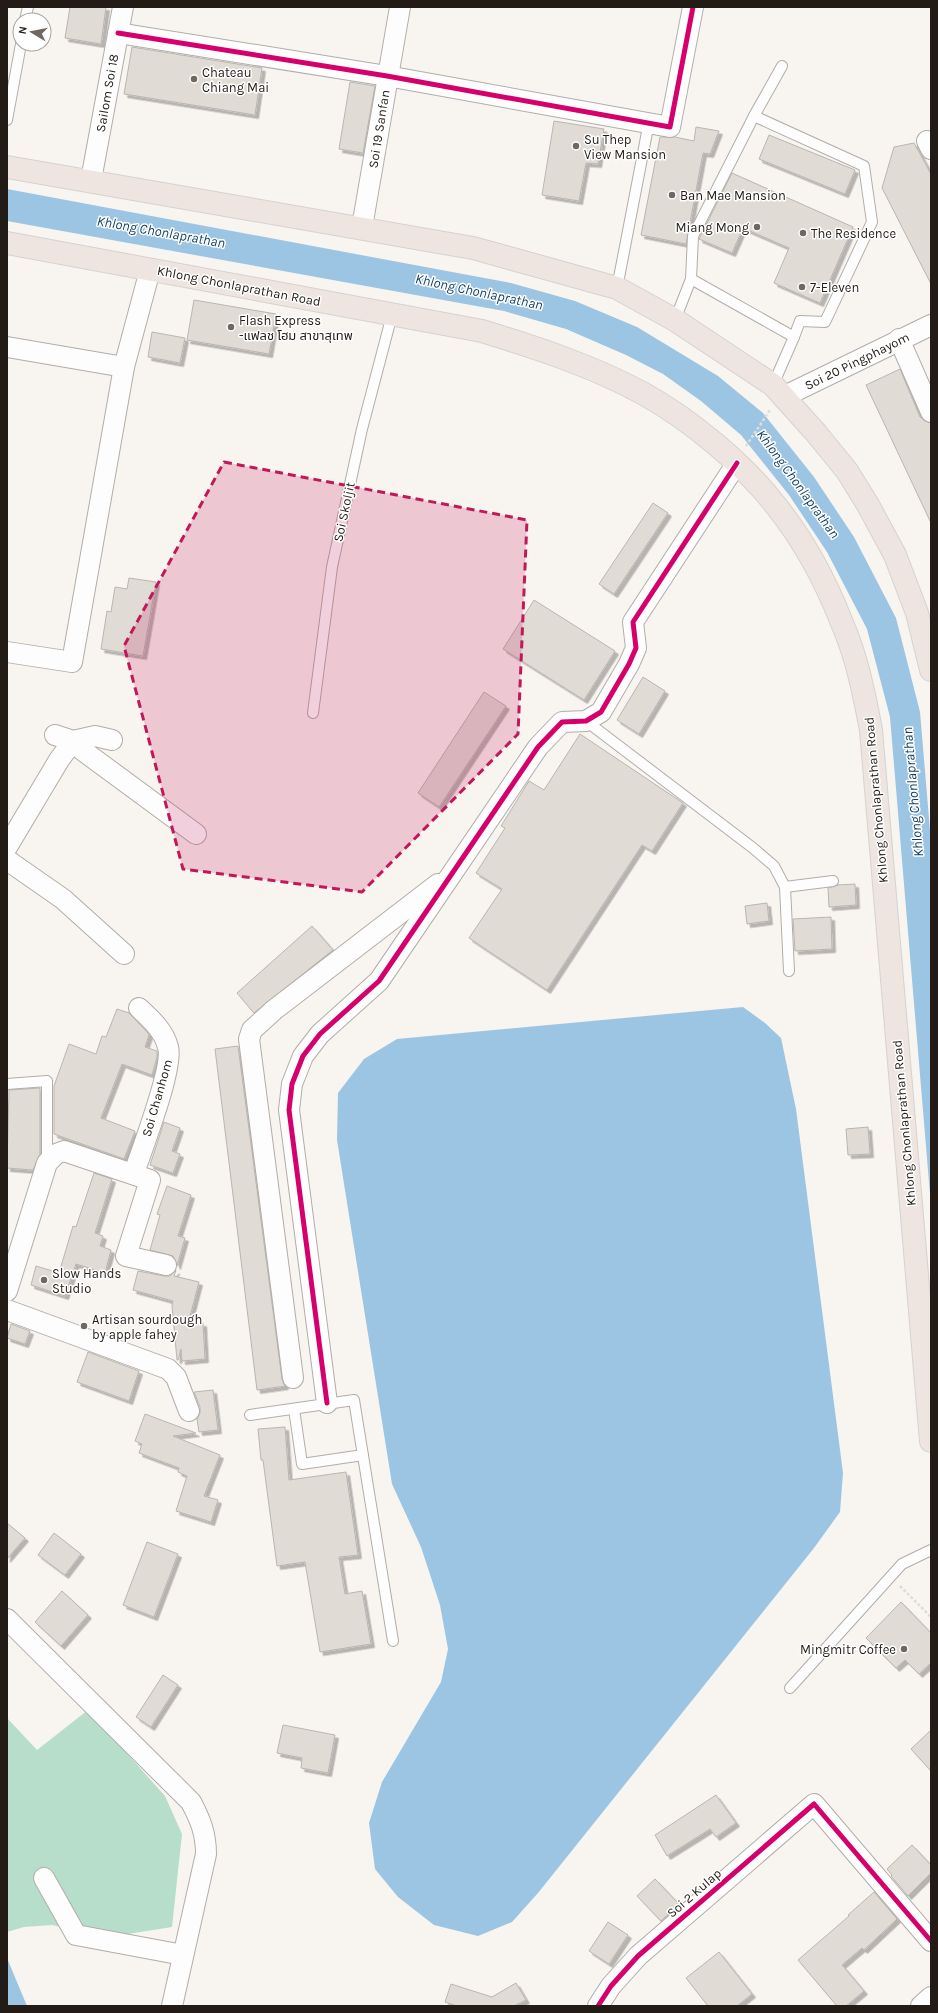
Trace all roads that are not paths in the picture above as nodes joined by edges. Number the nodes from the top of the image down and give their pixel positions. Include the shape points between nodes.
1 (123, 7) edge
2 (400, 7) edge
3 (693, 7) edge
4 (118, 33) junction
5 (20, 52) edge
6 (782, 66) dead end
7 (387, 76) junction
8 (754, 116) junction
9 (7, 120) edge
10 (649, 122) junction
11 (7, 166) edge
12 (91, 180) junction
13 (362, 227) junction
14 (7, 243) edge
15 (150, 270) junction
16 (691, 279) junction
17 (617, 288) junction
18 (392, 315) junction
19 (675, 320) junction
20 (931, 325) edge
21 (794, 337) junction
22 (898, 340) junction
23 (7, 347) edge
24 (124, 367) junction
25 (778, 391) junction
26 (931, 412) edge
27 (736, 463) junction
28 (7, 652) edge
29 (931, 670) edge
30 (314, 713) dead end
31 (586, 720) junction
32 (64, 738) junction
33 (112, 740) dead end
34 (196, 834) dead end
35 (7, 847) edge
36 (7, 860) edge
37 (452, 873) junction
38 (833, 881) dead end
39 (784, 887) junction
40 (124, 954) dead end
41 (789, 971) dead end
42 (139, 1008) dead end
43 (7, 1084) edge
44 (47, 1164) junction
45 (134, 1173) junction
46 (166, 1266) dead end
47 (7, 1291) edge
48 (7, 1310) edge
49 (293, 1378) dead end
50 (327, 1403) junction
51 (294, 1409) junction
52 (189, 1411) dead end
53 (250, 1415) dead end
54 (931, 1441) edge
55 (362, 1455) junction
56 (931, 1550) edge
57 (8, 1624) edge
58 (393, 1641) dead end
59 (790, 1688) dead end
60 (44, 1878) dead end
61 (931, 1940) edge
62 (182, 1955) junction
63 (931, 1998) edge
64 (172, 2006) edge
65 (598, 2006) edge
66 (921, 2006) edge

1 - 4 street, Sailom Soi 18
2 - 7 street, Soi 19 Sanfan
3 - 10 street via 670,127
4 - 7 street
4 - 12 street, Sailom Soi 18
5 - 9 lane
6 - 8 lane
7 - 10 street
7 - 13 street, Soi 19 Sanfan
8 - 16 lane via 693,236
8 - 21 lane via 864,166 872,222 825,322 800,321
10 - 17 lane
11 - 12 main road
12 - 13 main road
13 - 17 main road via 473,248
14 - 15 main road, Khlong Chonlaprathan Road
15 - 18 main road, Khlong Chonlaprathan Road
15 - 24 street
16 - 19 lane
16 - 21 lane
17 - 19 main road
18 - 27 main road, Khlong Chonlaprathan Road via 482,330 589,368 661,405
18 - 30 lane, Soi Skoljit via 362,429 332,567
19 - 25 main road
20 - 22 street, Soi 20 Pingphayom
21 - 25 lane
22 - 25 street, Soi 20 Pingphayom
22 - 26 street
23 - 24 street
24 - 28 street via 72,662
25 - 29 main road via 847,471 876,520 895,555 917,613
27 - 31 street via 633,622 636,648 601,712
27 - 54 main road, Khlong Chonlaprathan Road via 777,507 814,563 845,630 860,676 871,730
31 - 37 street via 562,722 538,747
31 - 39 lane via 753,848 774,866
32 - 33 street via 94,736
32 - 34 street
32 - 35 street via 59,760
36 - 40 street via 64,899
37 - 49 street via 280,1005 252,1030 249,1039
37 - 50 street via 380,981 320,1034 303,1056 292,1084 289,1110 292,1139
38 - 39 lane
39 - 41 lane
42 - 45 street, Soi Chanhom via 156,1024 170,1055
43 - 44 lane via 48,1082
44 - 45 street via 56,1154 64,1151
44 - 47 street
45 - 46 street via 150,1180 126,1256
48 - 52 street via 168,1369 176,1377
50 - 51 lane
50 - 55 lane via 354,1400
51 - 53 lane
51 - 55 lane via 302,1464
55 - 58 lane
56 - 59 lane via 902,1564
57 - 62 street via 191,1802 200,1819 206,1836 206,1854
60 - 62 street via 76,1935
61 - 65 street, Soi 2 Kulap via 814,1804 638,1956 611,1986
62 - 64 street
63 - 66 street

